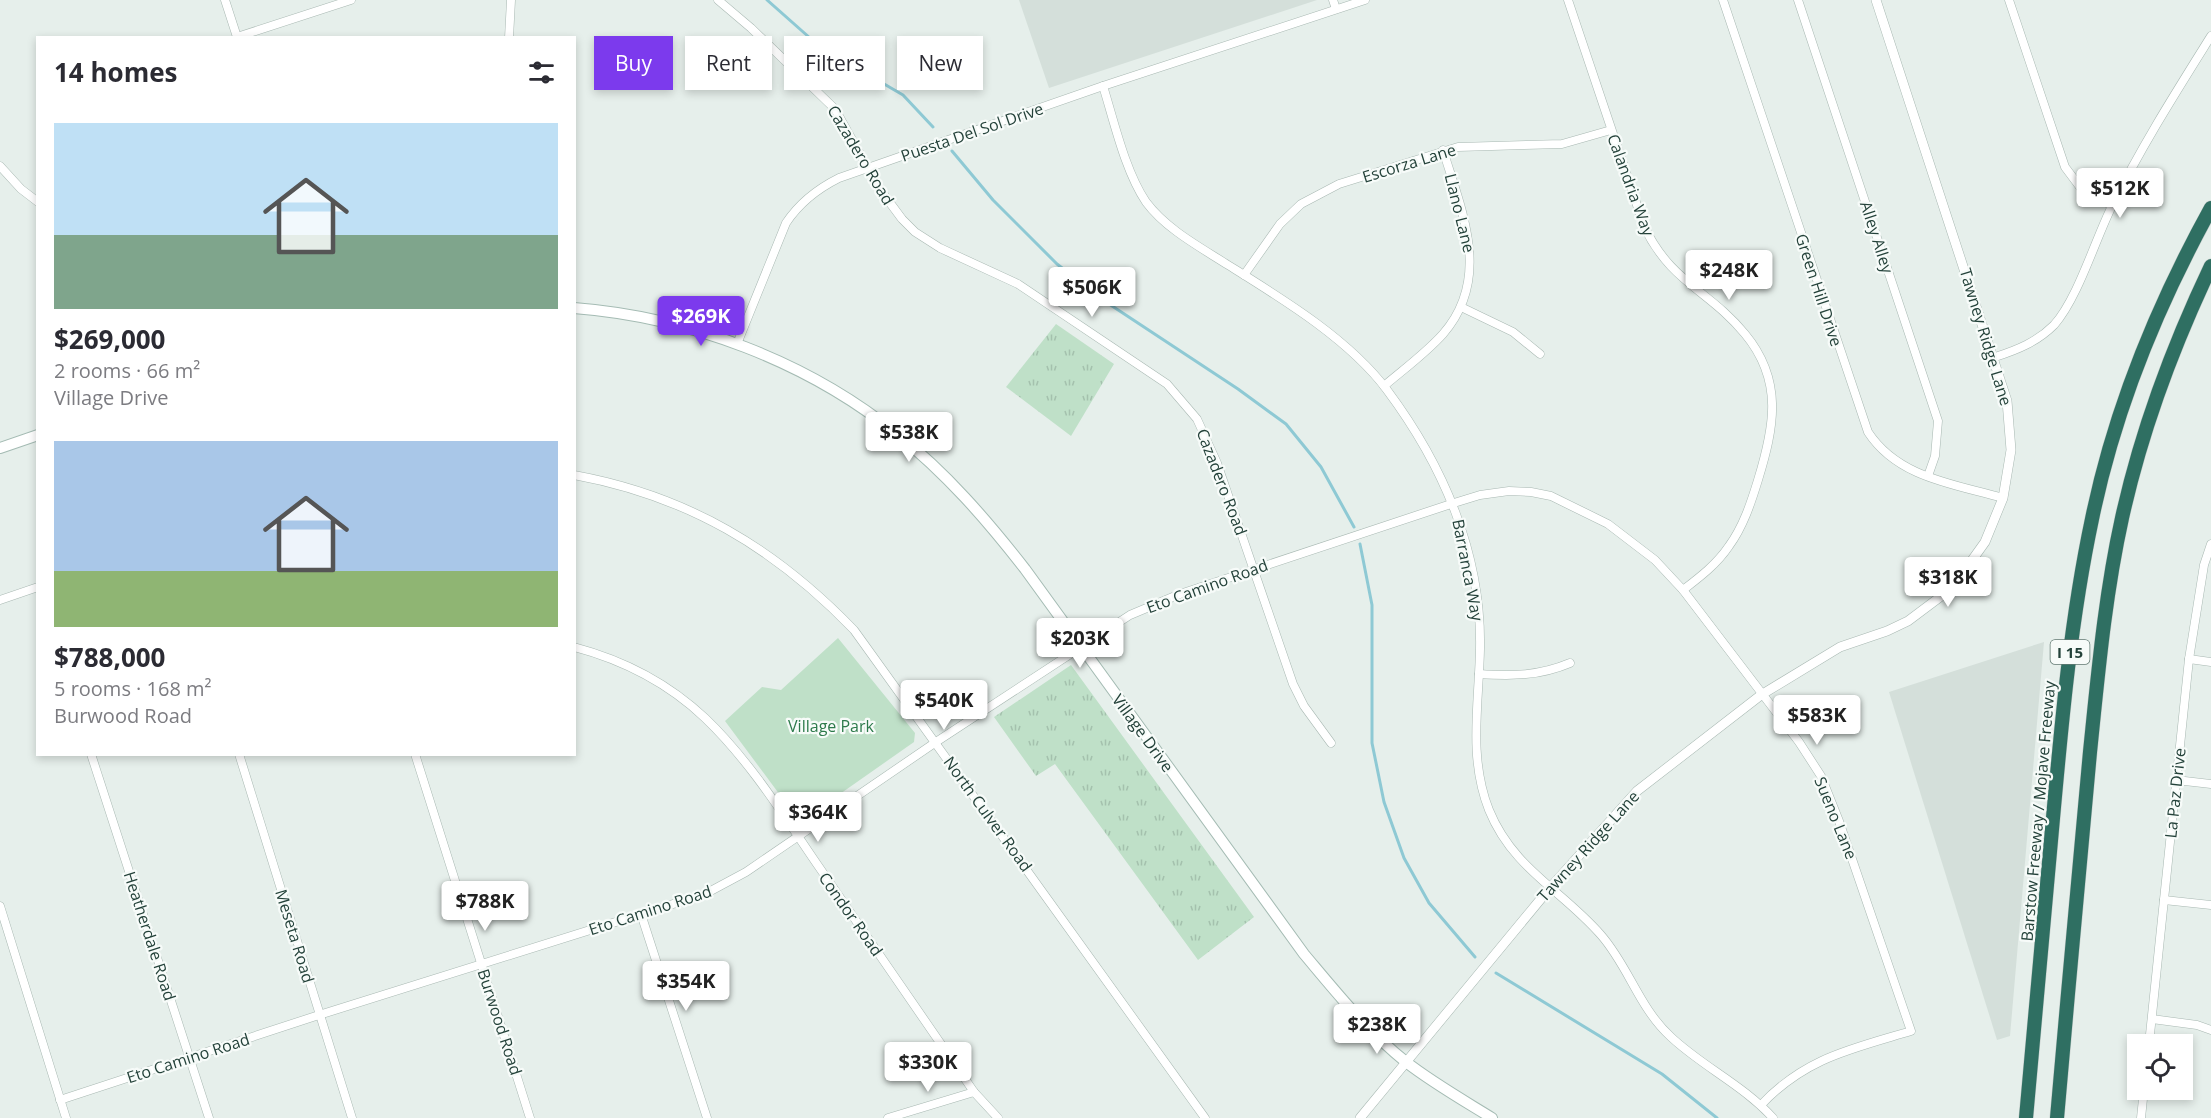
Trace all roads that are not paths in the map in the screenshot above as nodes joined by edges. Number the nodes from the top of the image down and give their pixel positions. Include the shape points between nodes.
1 (225, 0) edge
2 (351, 0) edge
3 (511, 0) edge
4 (718, 0) edge
5 (1333, 0) edge
6 (1365, 0) edge
7 (1568, 0) edge
8 (1723, 0) edge
9 (1798, 0) edge
10 (1876, 0) edge
11 (2009, 0) edge
12 (1336, 9) junction
13 (237, 36) edge
14 (240, 36) edge
15 (509, 36) edge
16 (2211, 36) edge
17 (1103, 86) junction
18 (1611, 130) junction
19 (1443, 150) junction
20 (0, 166) edge
21 (868, 168) junction
22 (36, 200) edge
23 (2112, 206) junction
24 (2211, 208) edge
25 (2211, 266) edge
26 (1244, 275) junction
27 (576, 308) edge
28 (1461, 308) junction
29 (737, 344) junction
30 (1540, 354) dead end
31 (1995, 357) junction
32 (1384, 386) junction
33 (36, 436) edge
34 (0, 448) edge
35 (576, 475) edge
36 (1928, 476) junction
37 (2003, 498) junction
38 (1454, 503) junction
39 (2211, 544) edge
40 (1254, 569) junction
41 (36, 588) edge
42 (1683, 590) junction
43 (0, 600) edge
44 (1080, 646) junction
45 (576, 648) edge
46 (2189, 659) junction
47 (2211, 662) edge
48 (1570, 663) dead end
49 (1479, 675) junction
50 (1761, 695) junction
51 (936, 742) junction
52 (1331, 743) dead end
53 (92, 756) edge
54 (240, 756) edge
55 (416, 756) edge
56 (2176, 780) junction
57 (2211, 784) edge
58 (798, 837) junction
59 (1549, 889) junction
60 (2164, 900) junction
61 (2211, 905) edge
62 (0, 906) edge
63 (641, 914) junction
64 (481, 963) junction
65 (319, 1015) junction
66 (2152, 1019) junction
67 (2211, 1029) edge
68 (2150, 1034) edge
69 (190, 1058) junction
70 (1405, 1061) junction
71 (974, 1092) junction
72 (60, 1100) junction
73 (2143, 1100) edge
74 (1761, 1105) junction
75 (66, 1118) edge
76 (209, 1118) edge
77 (351, 1118) edge
78 (530, 1118) edge
79 (707, 1118) edge
80 (888, 1118) edge
81 (998, 1118) edge
82 (1205, 1118) edge
83 (1360, 1118) edge
84 (1492, 1118) edge
85 (1773, 1118) edge
86 (2026, 1118) edge
87 (2057, 1118) edge
88 (2141, 1118) edge

1 - 13 street
2 - 14 street
3 - 15 street
4 - 21 street, Cazadero Road via 823,95 844,121
5 - 12 street
6 - 12 street, Puesta Del Sol Drive
7 - 18 street, Calandria Way
8 - 36 street, Green Hill Drive via 1861,418 1889,458
9 - 36 street, Alley Alley via 1938,421 1935,456
10 - 31 street, Tawney Ridge Lane
11 - 23 street via 2064,167 2080,187
12 - 17 street, Puesta Del Sol Drive
16 - 23 street via 2156,123
17 - 21 street, Puesta Del Sol Drive
17 - 26 street, Barranca Way via 1119,139 1148,204 1186,238
18 - 19 street, Escorza Lane via 1562,144 1470,145
18 - 42 street, Calandria Way via 1653,246 1677,275 1745,334 1763,363 1773,403 1766,457 1738,533 1708,570
19 - 26 street, Escorza Lane via 1339,184 1301,204 1280,224
19 - 28 street, Llano Lane via 1471,247 1470,279
20 - 22 street
21 - 29 street, Puesta Del Sol Drive via 822,187 795,210 779,238
21 - 40 street, Cazadero Road via 902,219 927,241 1018,284 1154,374 1177,395 1197,419 1210,444
23 - 31 street via 2067,306 2054,325 2022,348
24 - 86 highway, Barstow Freeway / Mojave Freeway / I 15 via 2170,290 2139,365 2092,517 2064,696
25 - 87 highway, I 15 via 2186,318 2141,446 2108,591
26 - 32 street, Barranca Way via 1311,321
27 - 29 main road, Village Drive via 635,316
28 - 30 street via 1513,332
28 - 32 street, Llano Lane via 1443,334
29 - 44 main road, Village Drive via 799,372 853,403 933,465 989,523
31 - 37 street, Tawney Ridge Lane via 2011,427
32 - 38 street, Barranca Way via 1422,441
33 - 34 main road
35 - 51 street, North Culver Road via 608,481 674,503 752,543 789,568 854,630
36 - 37 street, Green Hill Drive
37 - 50 street, Tawney Ridge Lane via 1985,542 1960,577 1926,608 1887,631 1840,647
38 - 40 street, Eto Camino Road
38 - 42 street, Sueno Lane via 1509,491 1551,496 1608,524 1634,542
38 - 49 street, Barranca Way via 1475,591 1480,628
39 - 46 street, La Paz Drive
40 - 44 street, Eto Camino Road via 1152,604
40 - 52 street, Cazadero Road via 1293,684
41 - 43 street
42 - 50 street, Sueno Lane
44 - 51 street, Eto Camino Road
44 - 70 main road, Village Drive via 1304,954 1368,1028
45 - 58 street, Condor Road via 642,672 706,719 756,776
46 - 47 street
46 - 56 street, La Paz Drive
48 - 49 street via 1518,677
49 - 59 street, Barranca Way via 1475,745 1483,792 1506,841
50 - 59 street, Tawney Ridge Lane via 1637,791
50 - 74 street, Sueno Lane via 1821,776 1911,1031 1815,1062 1780,1085
51 - 58 street, Eto Camino Road
51 - 82 street, North Culver Road
53 - 69 street, Heatherdale Road
54 - 65 street, Meseta Road
55 - 64 street, Burwood Road
56 - 57 street
56 - 60 street, La Paz Drive
58 - 63 street, Eto Camino Road via 726,884
58 - 71 street, Condor Road
59 - 70 street, Tawney Ridge Lane
59 - 74 street, Barranca Way via 1603,937 1644,1006 1668,1035
60 - 61 street
60 - 66 street, La Paz Drive
62 - 72 street
63 - 64 street, Eto Camino Road
63 - 79 street
64 - 65 street, Eto Camino Road
64 - 78 street, Burwood Road
65 - 69 street, Eto Camino Road
65 - 77 street, Meseta Road
66 - 67 street
66 - 68 street, La Paz Drive
69 - 72 street, Eto Camino Road
69 - 76 street, Heatherdale Road
70 - 83 street, Tawney Ridge Lane
70 - 84 main road, Village Drive
71 - 80 street
71 - 81 street, Condor Road
72 - 75 street
73 - 88 street
74 - 85 street, Barranca Way

